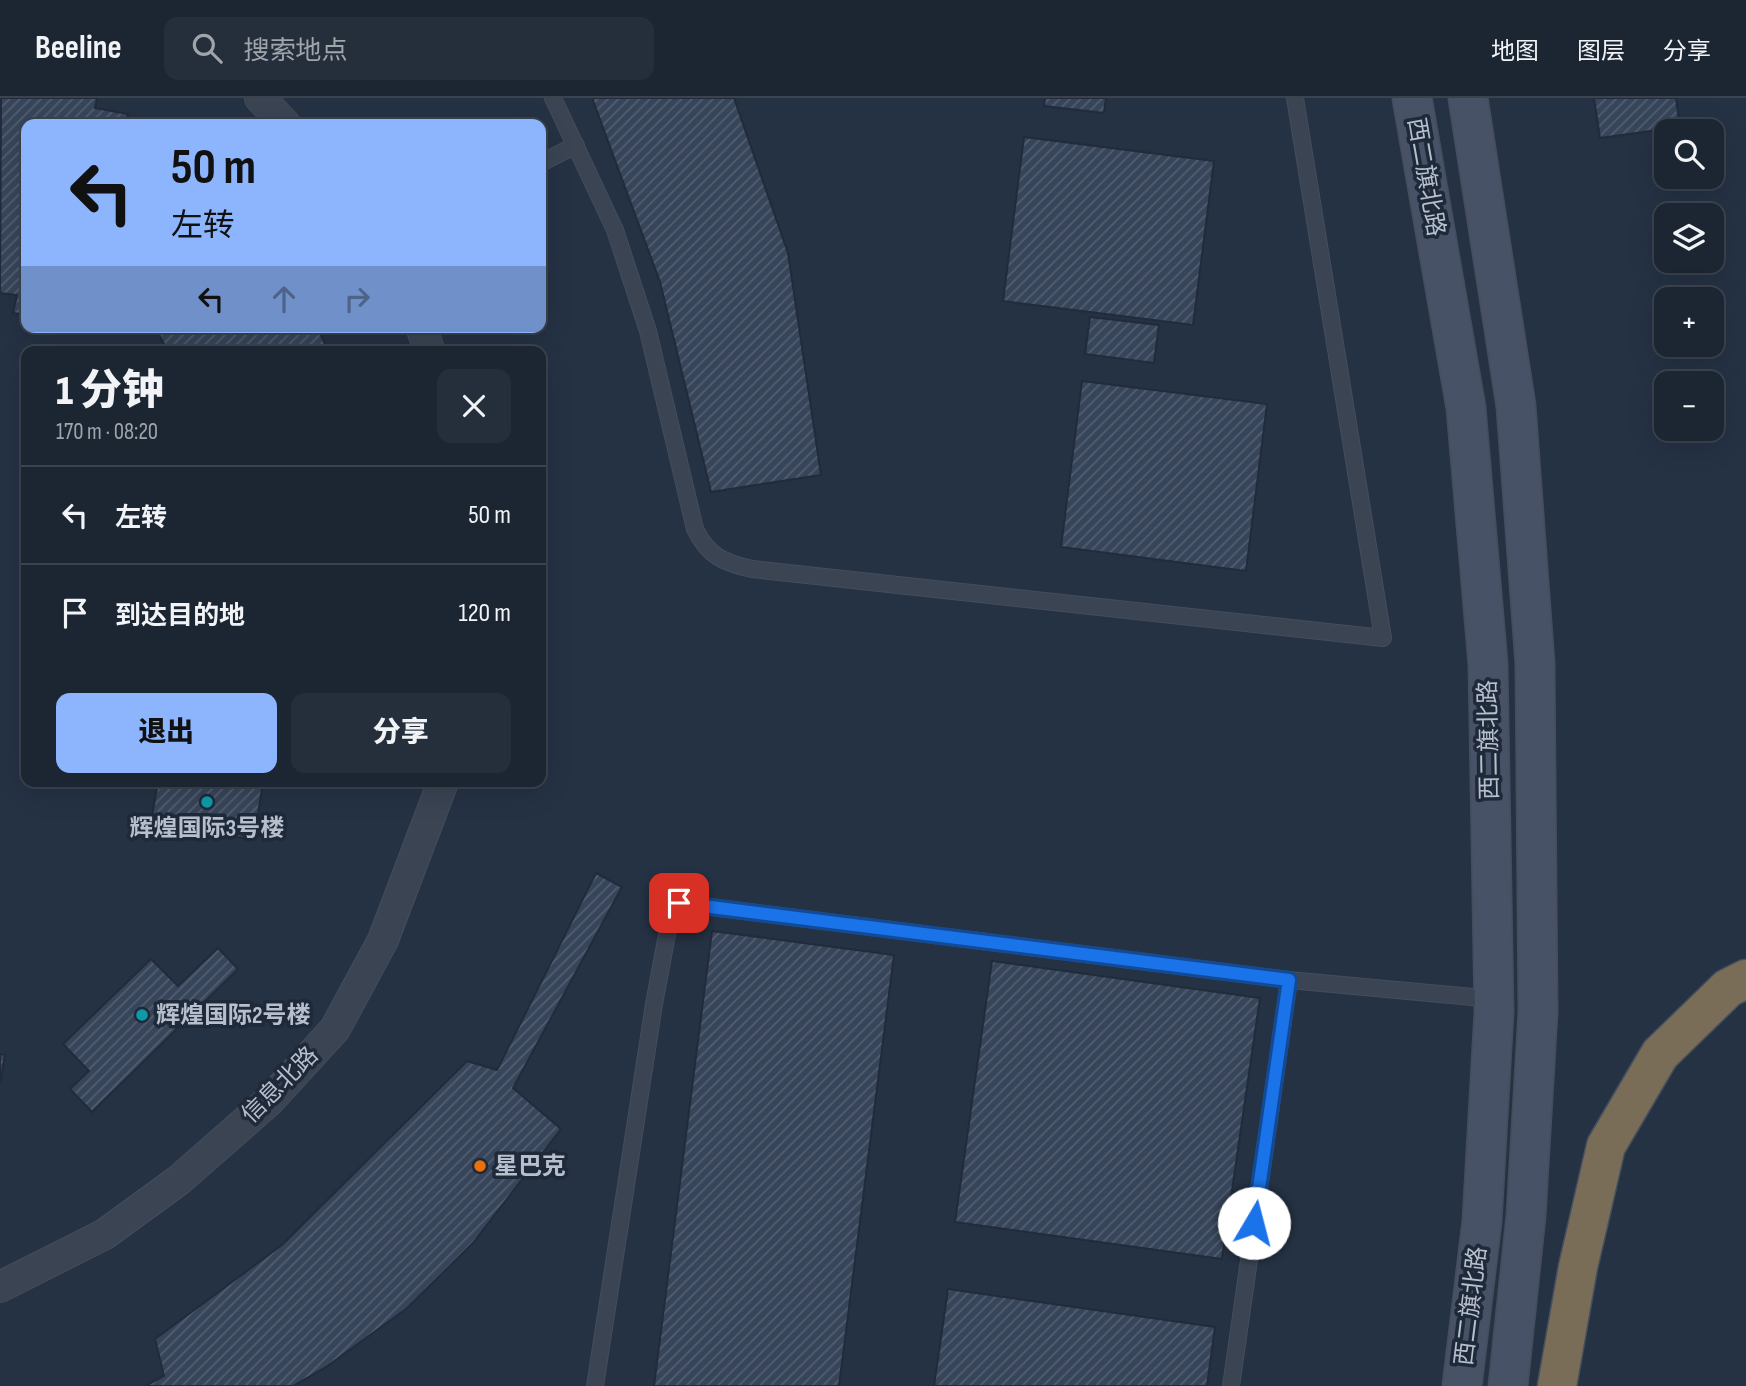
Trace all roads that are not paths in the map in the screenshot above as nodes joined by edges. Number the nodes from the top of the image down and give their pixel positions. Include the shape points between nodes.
1 (260, 98) edge
2 (553, 98) edge
3 (1295, 98) edge
4 (1412, 98) edge
5 (1468, 98) edge
6 (280, 119) edge
7 (576, 145) junction
8 (546, 160) edge
9 (441, 787) edge
10 (1746, 979) edge
11 (1289, 980) junction
12 (1494, 999) junction
13 (0, 1287) edge
14 (595, 1386) edge
15 (1231, 1386) edge
16 (1462, 1386) edge
17 (1508, 1386) edge
18 (1557, 1386) edge

1 - 6 street
2 - 7 lane
3 - 7 lane via 1383,638 765,571 723,562 704,548 695,529 648,331 615,230
4 - 12 main road, 西二旗北路 via 1466,408 1488,664
5 - 17 main road, 西二旗北路 via 1516,406 1535,664 1538,1012 1526,1216
7 - 8 lane
9 - 13 street, 信息北路 via 383,940 335,1029 269,1101 179,1181 105,1234
10 - 18 highway via 1728,988 1660,1054 1606,1146
11 - 12 lane
11 - 14 lane via 679,903 672,908 654,1004
11 - 15 lane
12 - 16 main road, 西二旗北路 via 1482,1221

